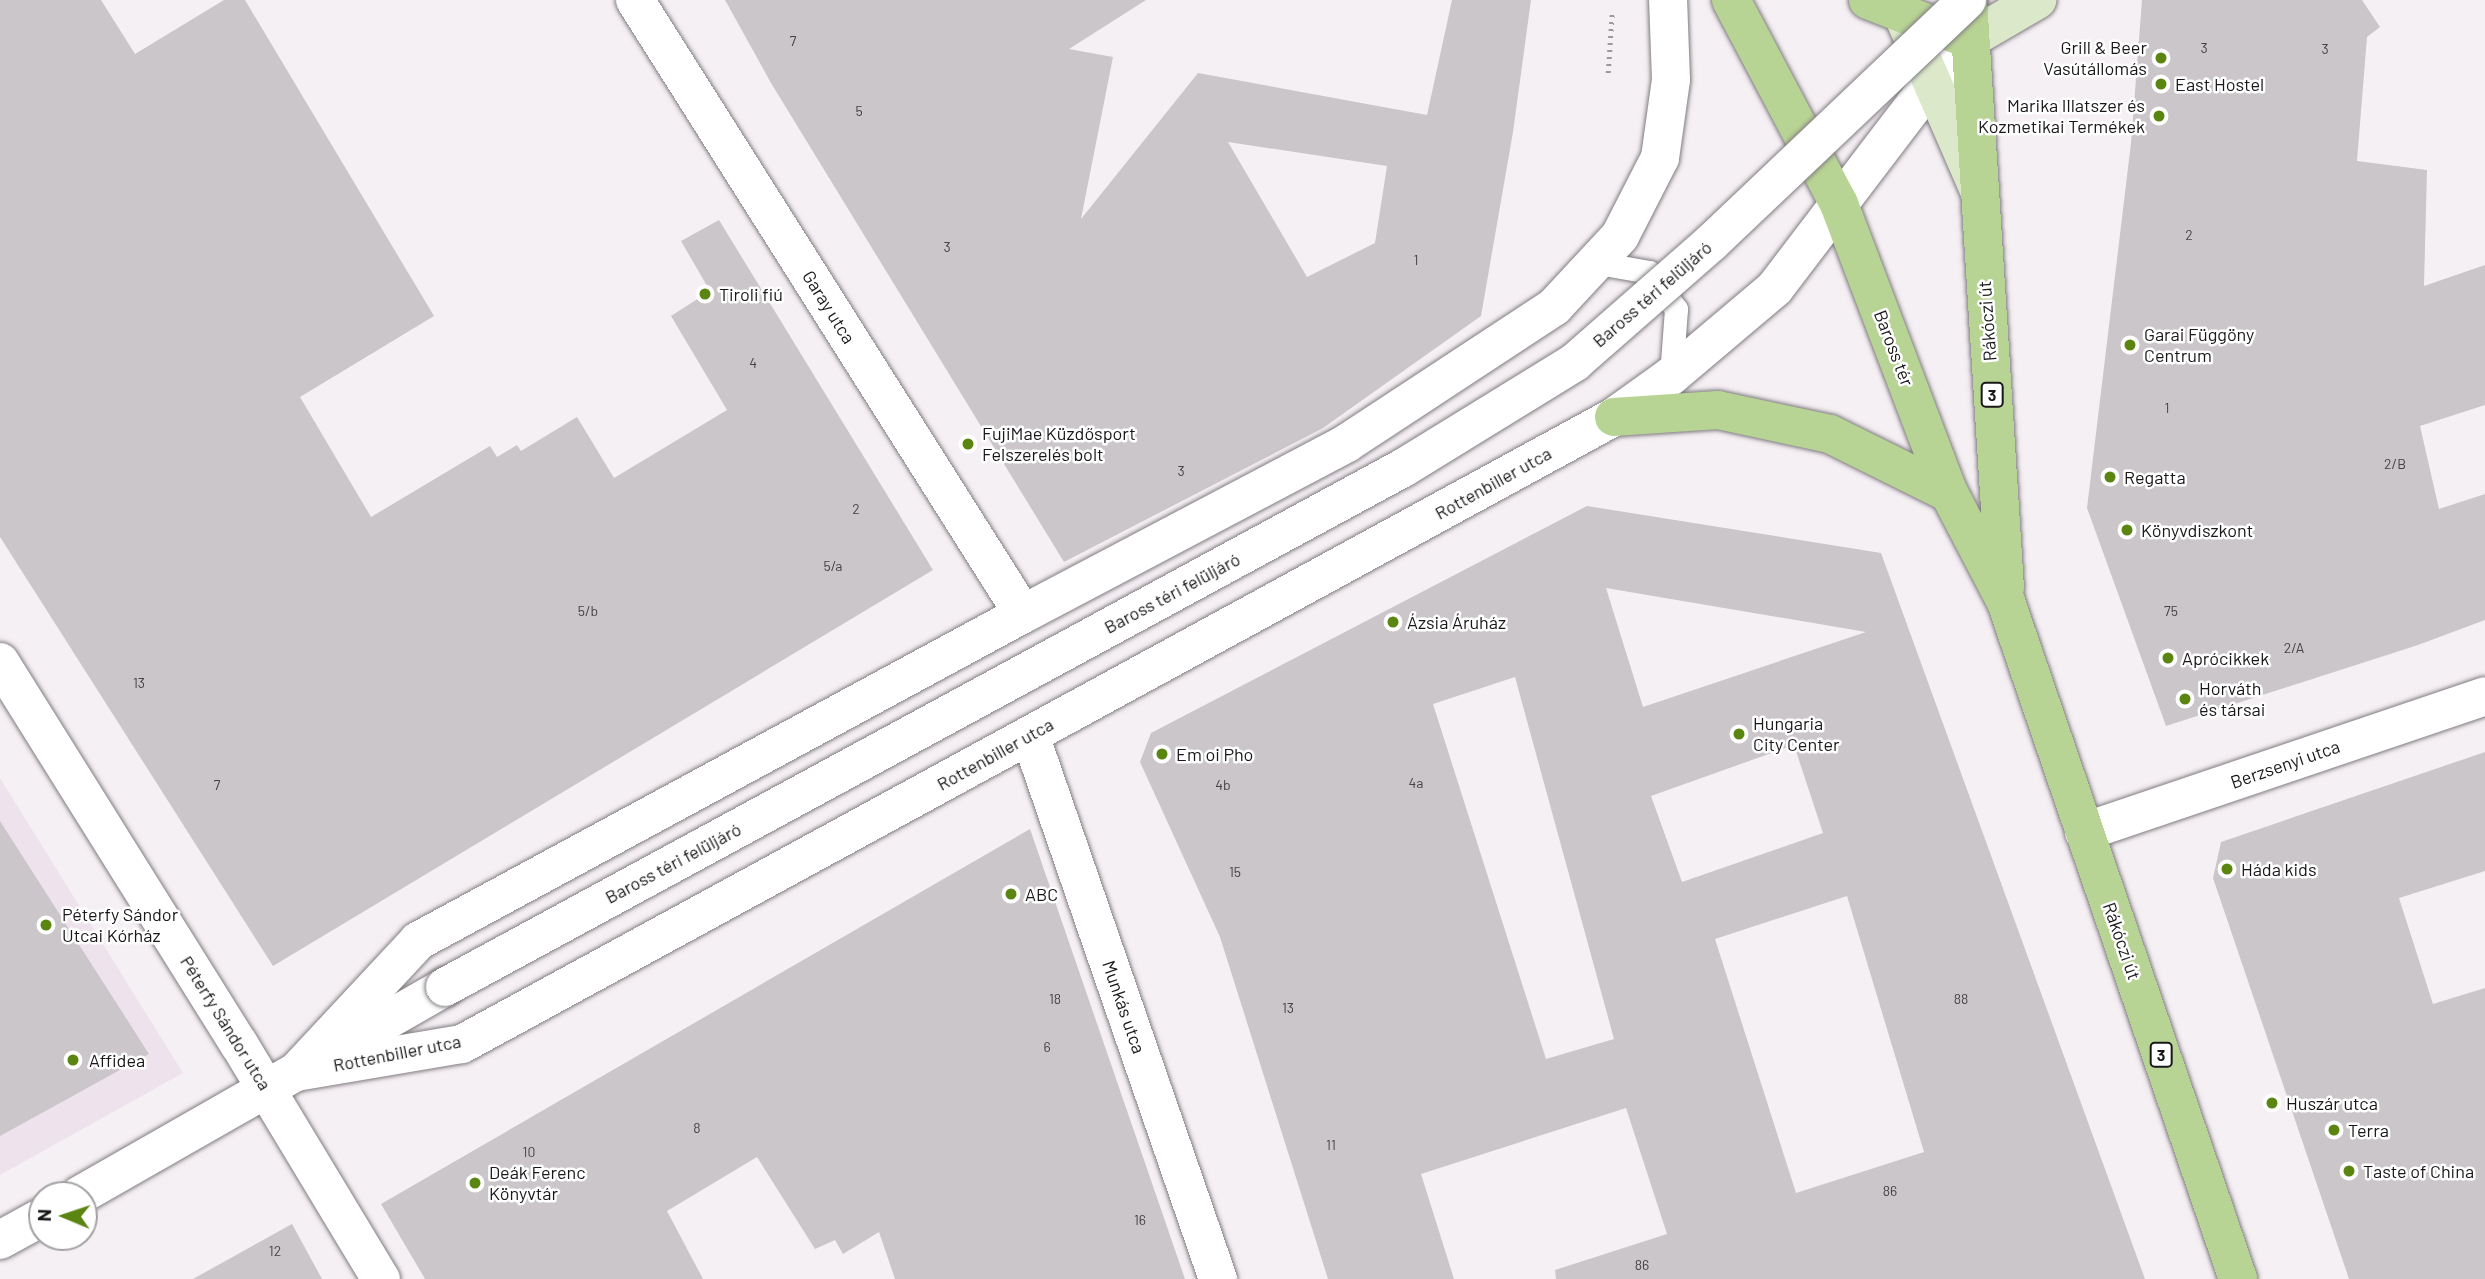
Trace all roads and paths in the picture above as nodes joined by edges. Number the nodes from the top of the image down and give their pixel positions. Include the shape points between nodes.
1 (635, 0) edge
2 (1668, 0) edge
3 (1731, 0) edge
4 (1868, 0) edge
5 (1967, 0) edge
6 (2037, 0) edge
7 (1900, 7) edge
8 (1612, 12) dead end
9 (1970, 39) junction
10 (1608, 73) dead end
11 (1932, 82) junction
12 (1978, 188) junction
13 (1839, 204) junction
14 (1598, 263) junction
15 (1671, 376) junction
16 (1614, 417) junction
17 (1949, 493) junction
18 (2006, 602) junction
19 (1023, 614) junction
20 (0, 662) edge
21 (2485, 696) edge
22 (1030, 735) junction
23 (2084, 832) junction
24 (282, 1081) junction
25 (98, 1185) edge
26 (28, 1225) edge
27 (0, 1240) edge
28 (381, 1279) edge
29 (1217, 1279) edge
30 (2238, 1279) edge

1 - 19 street, Garay utca
2 - 14 street, Rottenbiller utca via 1671,80 1660,159 1620,236
3 - 13 main road, Baross tér / 3
4 - 7 main road
5 - 9 main road, 3
5 - 24 street, Baross téri felüljáró, bridge via 1711,243 1575,362 1403,468 445,987
6 - 9 main road
7 - 9 main road
7 - 11 main road
8 - 10 path
9 - 11 street
9 - 12 main road, Rákóczi út / 3
11 - 12 main road
11 - 13 street
12 - 18 main road, Rákóczi út / 3
13 - 15 street, Rottenbiller utca via 1775,288
13 - 17 main road, Baross tér / 3
14 - 15 lane via 1649,272 1676,309
14 - 19 street, Rottenbiller utca via 1554,307 1347,443
15 - 16 street, Rottenbiller utca
16 - 17 main road via 1718,410 1830,434
16 - 22 street, Rottenbiller utca
17 - 18 main road, Rákóczi út / 3
18 - 23 main road, Rákóczi út / 3
19 - 24 street, Rottenbiller utca via 418,941
20 - 24 street, Péterfy Sándor utca
21 - 23 street, Berzsenyi utca
22 - 24 street, Rottenbiller utca via 462,1044
22 - 29 street, Munkás utca
23 - 30 main road, Rákóczi út / 3
24 - 25 street, Rottenbiller utca
24 - 28 street, Péterfy Sándor utca
26 - 27 street

